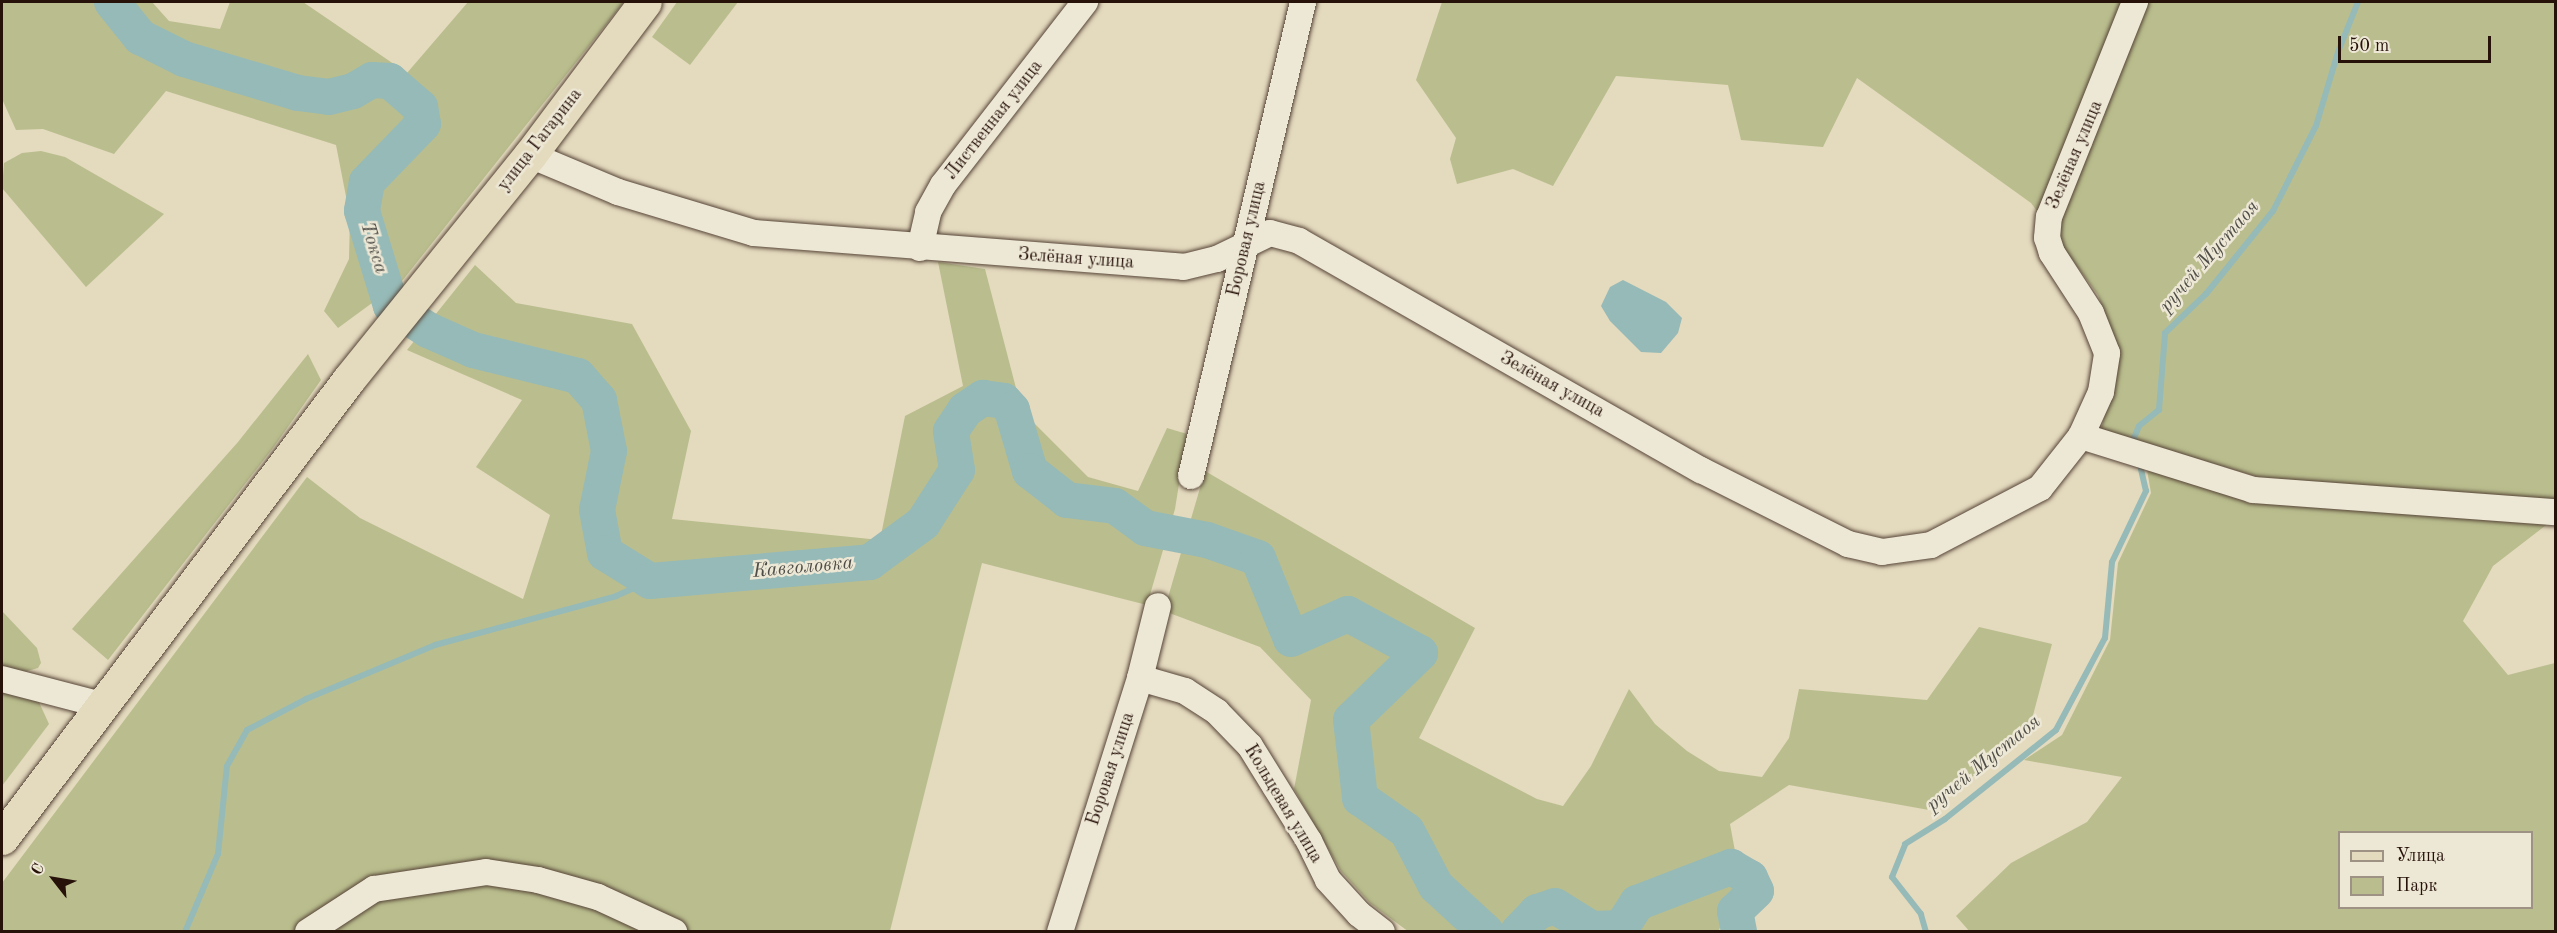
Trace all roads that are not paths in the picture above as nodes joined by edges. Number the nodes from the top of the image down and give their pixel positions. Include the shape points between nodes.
1 (645, 2) edge
2 (1085, 2) edge
3 (1303, 2) edge
4 (2135, 2) edge
5 (530, 155) junction
6 (1246, 243) junction
7 (920, 248) junction
8 (2081, 436) junction
9 (1191, 476) dead end
10 (2556, 512) edge
11 (1158, 606) dead end
12 (1140, 678) junction
13 (2, 679) edge
14 (102, 705) junction
15 (2, 838) edge
16 (308, 932) edge
17 (674, 932) edge
18 (1060, 932) edge
19 (1382, 932) edge

1 - 5 main road, улица Гагарина
2 - 7 street, Лиственная улица via 944,185 928,212
3 - 6 street, Боровая улица
4 - 8 street, Зелёная улица via 2049,217 2046,238 2091,313 2107,353 2102,392
5 - 7 street, Зелёная улица via 618,192 754,233
5 - 14 main road, улица Гагарина via 387,331
6 - 7 street, Зелёная улица via 1217,259 1184,267
6 - 8 street, Зелёная улица via 1270,233 1299,242 1701,470 1859,547 1882,552 1930,545 1987,518 2040,488
6 - 9 street, Боровая улица
8 - 10 street via 2253,490
11 - 12 street, Боровая улица
12 - 18 street, Боровая улица
12 - 19 street, Кольцевая улица via 1185,691 1217,711 1250,746 1309,841 1328,880 1359,915
13 - 14 street
14 - 15 main road, улица Гагарина
16 - 17 street via 374,889 486,872 538,880 598,897

